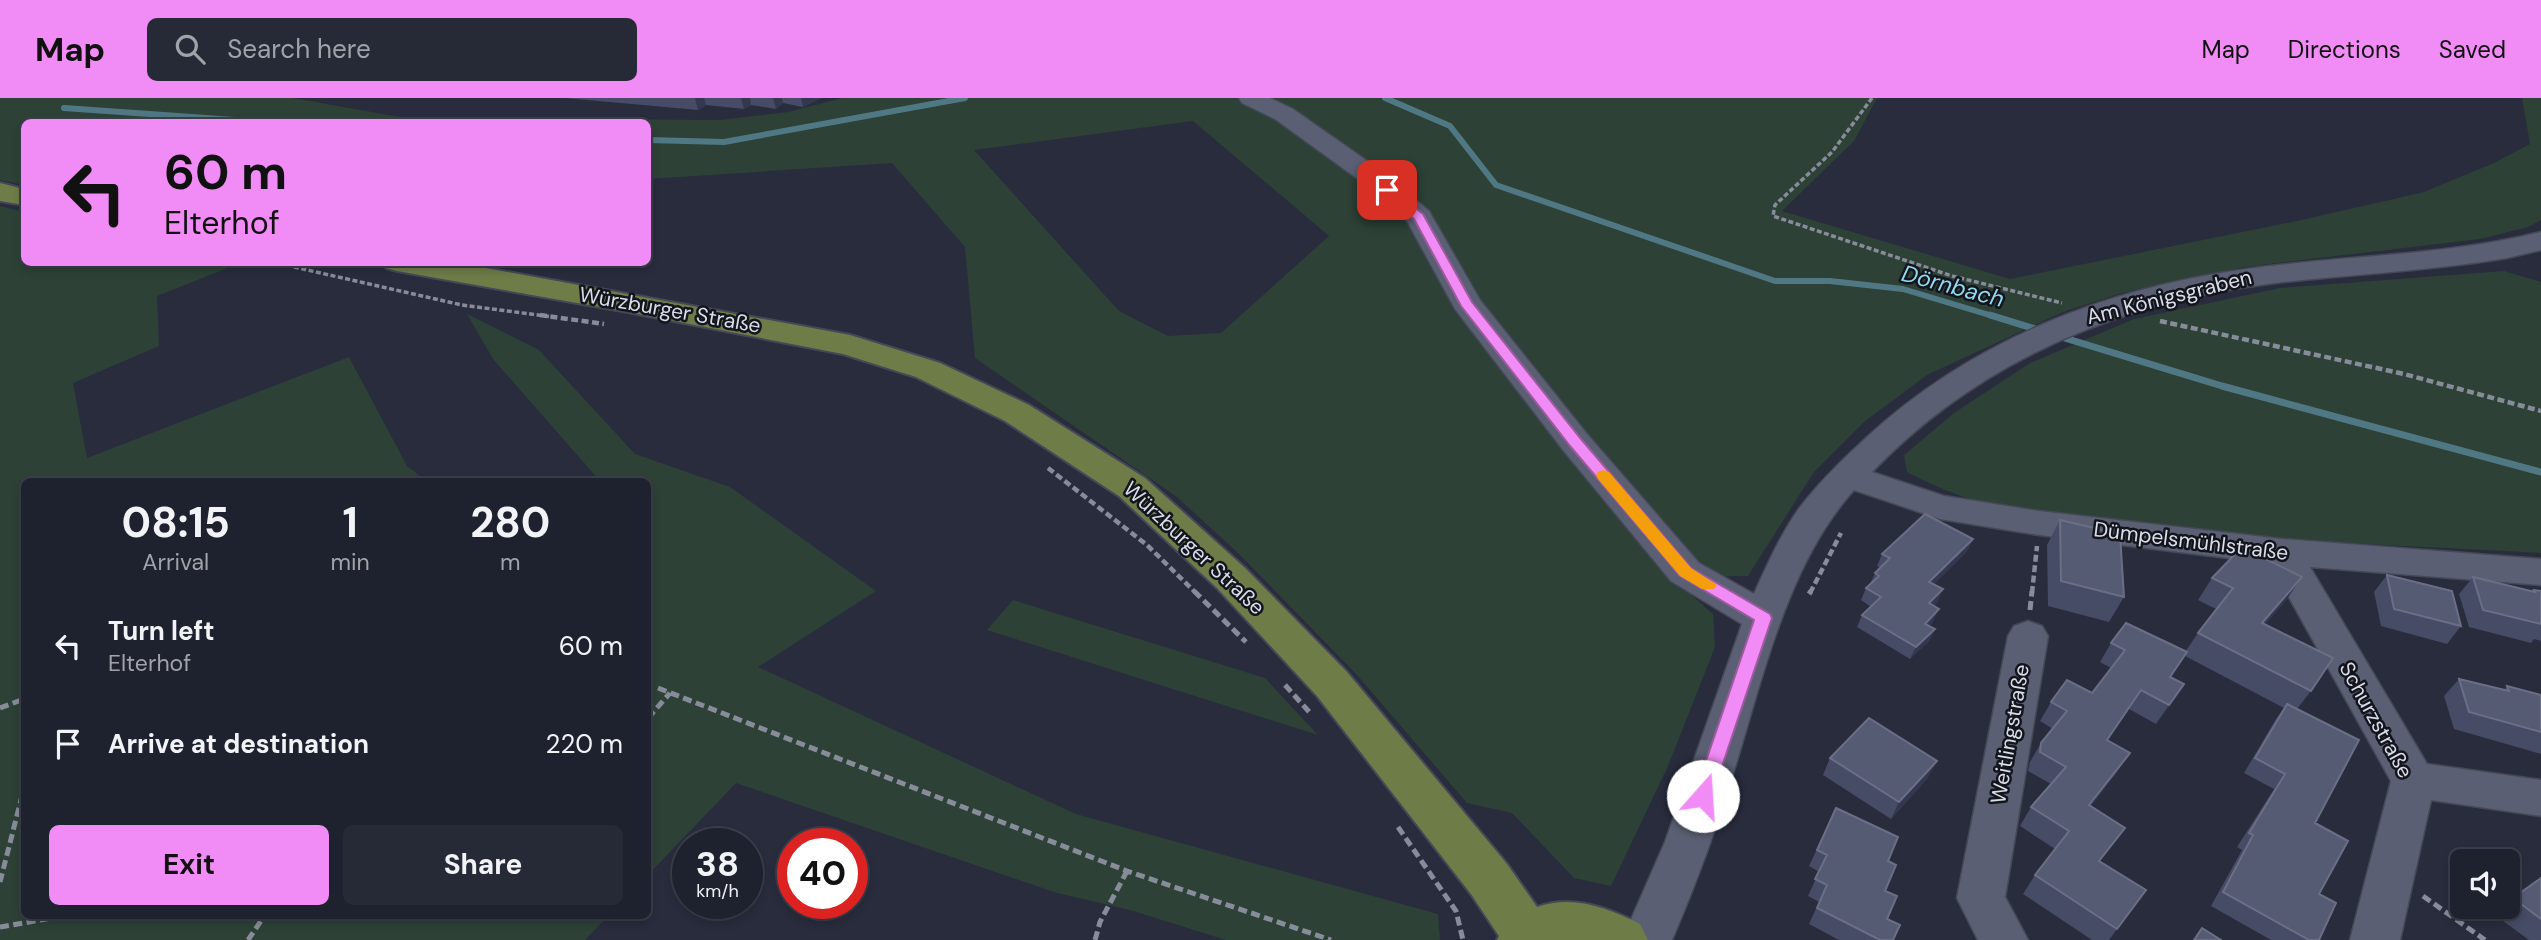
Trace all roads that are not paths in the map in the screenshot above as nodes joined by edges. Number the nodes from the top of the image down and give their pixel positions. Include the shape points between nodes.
1 (1251, 98) edge
2 (0, 192) edge
3 (21, 196) edge
4 (2533, 251) edge
5 (420, 266) edge
6 (1848, 475) junction
7 (2282, 552) junction
8 (2541, 572) edge
9 (1763, 618) junction
10 (2028, 636) road end
11 (2413, 780) junction
12 (2541, 798) edge
13 (1637, 928) edge
14 (1533, 934) edge
15 (2003, 940) edge
16 (2375, 940) edge

1 - 9 street via 1306,129 1419,217 1466,303 1685,572
2 - 3 main road
4 - 6 street, Am Königsgraben via 2260,274 2089,315 2004,351 1964,376 1912,415
5 - 14 main road, Würzburger Straße via 850,345 928,370 1017,413 1132,487 1231,578 1332,684
6 - 7 street, Dümpelsmühlstraße via 1940,507
6 - 9 street, Am Königsgraben via 1798,540
7 - 8 street, Dümpelsmühlstraße
7 - 11 street, Schurzstraße
9 - 13 street, Am Königsgraben
10 - 15 street, Weitlingstraße via 1981,898
11 - 12 street
11 - 16 street, Schurzstraße
13 - 14 main road via 1578,924

